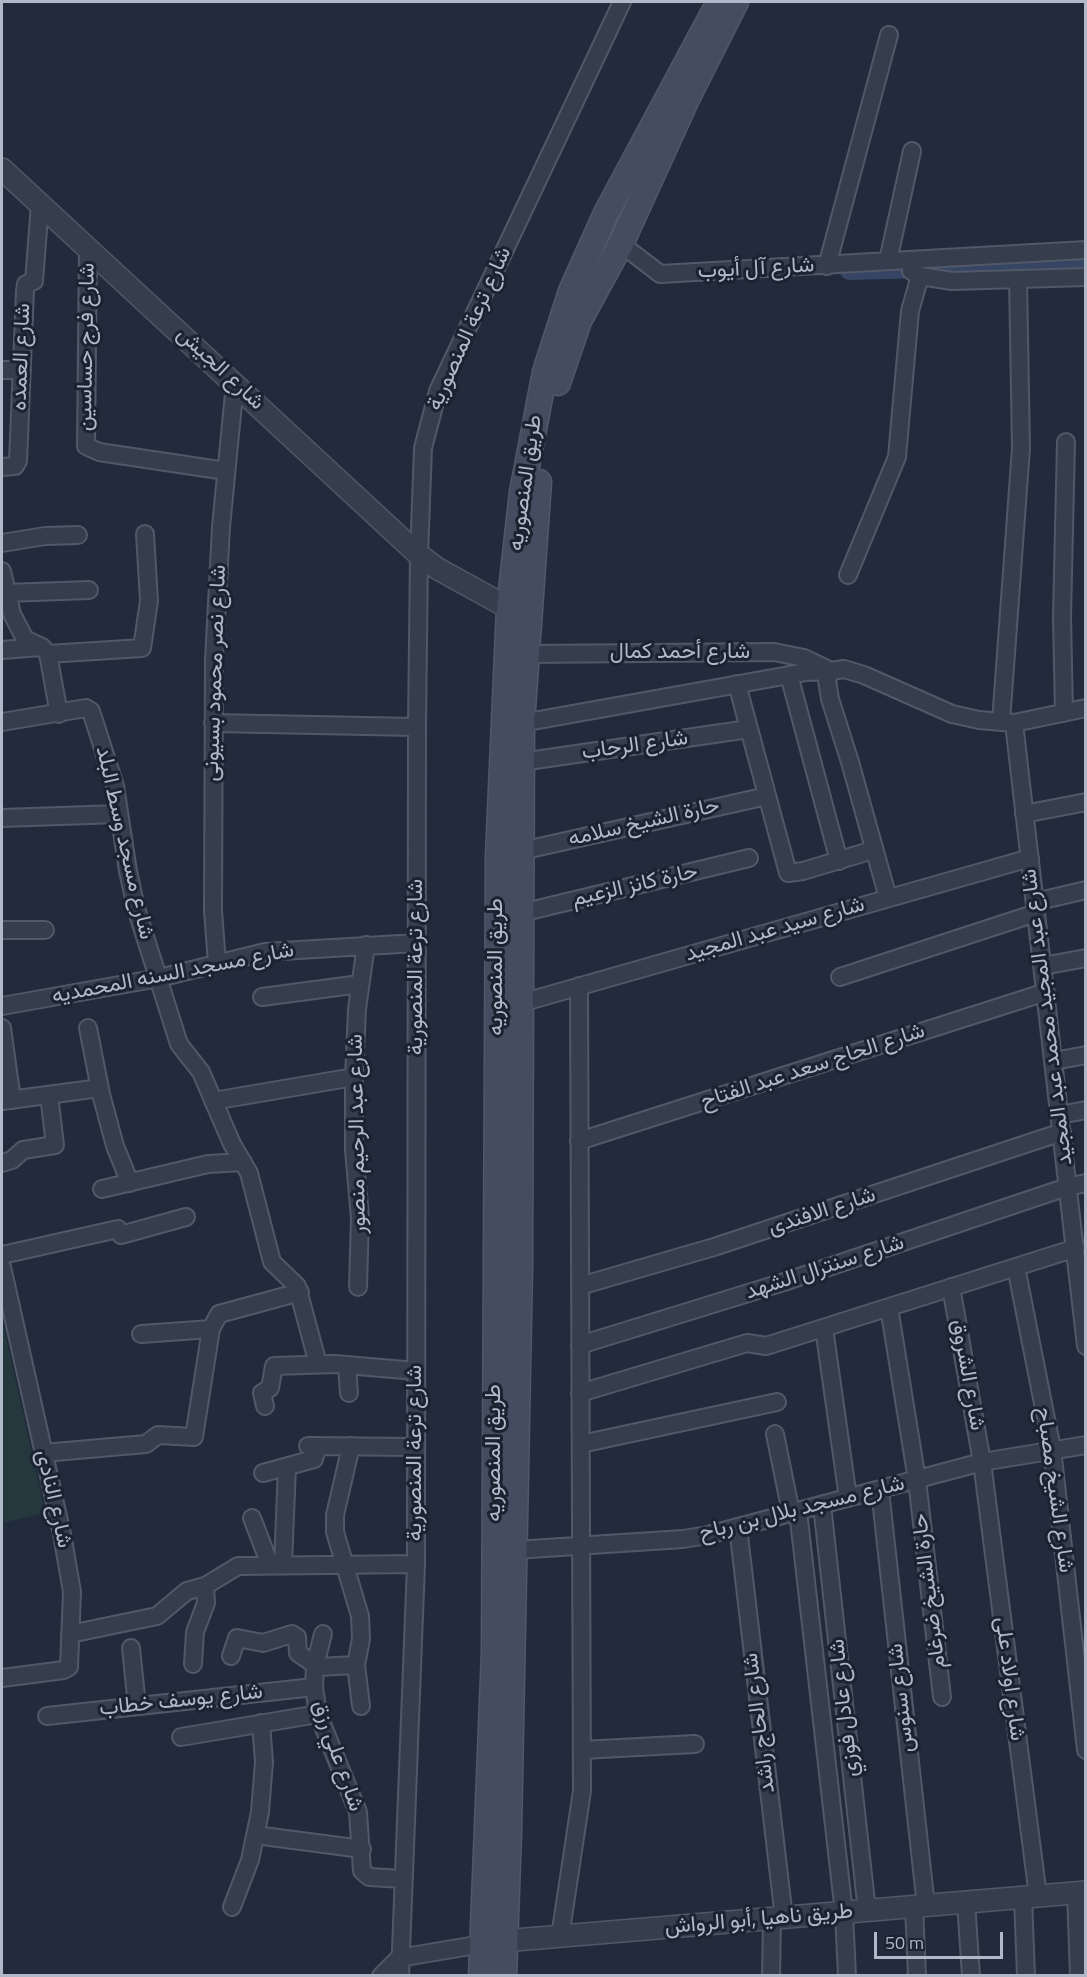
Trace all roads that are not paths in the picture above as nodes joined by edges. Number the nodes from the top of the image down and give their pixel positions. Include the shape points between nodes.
1 (622, 2) edge
2 (718, 2) edge
3 (736, 2) edge
4 (889, 35) dead end
5 (912, 151) dead end
6 (644, 167) junction
7 (2, 169) edge
8 (40, 204) junction
9 (621, 244) junction
10 (88, 248) junction
11 (1086, 250) edge
12 (895, 261) junction
13 (827, 266) junction
14 (920, 276) junction
15 (1086, 277) edge
16 (1018, 279) junction
17 (2, 370) edge
18 (22, 370) junction
19 (235, 383) junction
20 (1066, 442) dead end
21 (2, 467) edge
22 (226, 471) junction
23 (145, 534) dead end
24 (78, 535) dead end
25 (2, 543) edge
26 (418, 555) junction
27 (2, 571) edge
28 (848, 575) dead end
29 (89, 590) dead end
30 (6, 593) junction
31 (498, 602) junction
32 (2, 650) edge
33 (45, 651) junction
34 (525, 654) junction
35 (831, 671) junction
36 (789, 675) junction
37 (737, 684) junction
38 (1086, 708) edge
39 (1064, 713) junction
40 (59, 714) junction
41 (2, 722) edge
42 (213, 723) junction
43 (522, 723) junction
44 (1008, 723) junction
45 (417, 727) junction
46 (749, 729) junction
47 (521, 762) junction
48 (767, 796) junction
49 (1086, 802) edge
50 (119, 814) junction
51 (1024, 814) junction
52 (2, 818) edge
53 (873, 850) junction
54 (521, 851) junction
55 (750, 858) dead end
56 (1030, 858) junction
57 (839, 861) junction
58 (1086, 890) edge
59 (888, 898) junction
60 (1036, 908) junction
61 (521, 913) junction
62 (2, 930) edge
63 (45, 930) dead end
64 (417, 943) junction
65 (366, 945) junction
66 (1086, 958) edge
67 (217, 963) junction
68 (1043, 966) junction
69 (840, 977) dead end
70 (159, 978) junction
71 (360, 984) junction
72 (579, 986) junction
73 (1046, 992) junction
74 (262, 997) dead end
75 (521, 1003) junction
76 (2, 1006) edge
77 (2, 1028) edge
78 (88, 1028) dead end
79 (1086, 1055) edge
80 (1054, 1061) junction
81 (354, 1077) junction
82 (100, 1088) junction
83 (49, 1095) junction
84 (7, 1101) edge
85 (213, 1101) junction
86 (1086, 1110) edge
87 (1061, 1123) junction
88 (579, 1141) junction
89 (243, 1162) junction
90 (2, 1163) edge
91 (130, 1182) junction
92 (1086, 1183) edge
93 (1067, 1187) junction
94 (102, 1189) dead end
95 (186, 1217) dead end
96 (1079, 1240) edge
97 (2, 1255) edge
98 (496, 1265) junction
99 (520, 1266) junction
100 (2, 1267) edge
101 (1016, 1267) junction
102 (580, 1286) junction
103 (358, 1287) dead end
104 (951, 1287) junction
105 (1083, 1291) edge
106 (300, 1292) junction
107 (888, 1307) junction
108 (824, 1328) junction
109 (211, 1329) junction
110 (141, 1334) dead end
111 (580, 1345) junction
112 (1086, 1346) edge
113 (318, 1364) junction
114 (347, 1365) junction
115 (416, 1371) junction
116 (349, 1393) dead end
117 (580, 1393) junction
118 (777, 1402) dead end
119 (265, 1406) dead end
120 (775, 1434) dead end
121 (580, 1444) junction
122 (1086, 1445) edge
123 (351, 1446) junction
124 (416, 1447) junction
125 (1052, 1449) junction
126 (43, 1453) junction
127 (982, 1462) junction
128 (287, 1467) junction
129 (262, 1473) dead end
130 (917, 1480) junction
131 (880, 1490) junction
132 (848, 1498) junction
133 (822, 1505) junction
134 (794, 1512) junction
135 (252, 1518) dead end
136 (738, 1527) junction
137 (581, 1546) junction
138 (515, 1550) junction
139 (416, 1564) junction
140 (276, 1565) junction
141 (345, 1565) junction
142 (206, 1586) junction
143 (266, 1624) dead end
144 (70, 1634) junction
145 (323, 1634) dead end
146 (267, 1642) junction
147 (131, 1648) dead end
148 (231, 1656) dead end
149 (193, 1664) dead end
150 (315, 1665) junction
151 (356, 1665) junction
152 (2, 1678) edge
153 (314, 1687) junction
154 (942, 1697) dead end
155 (137, 1706) junction
156 (361, 1706) dead end
157 (318, 1714) junction
158 (47, 1716) dead end
159 (261, 1724) junction
160 (181, 1737) dead end
161 (695, 1744) dead end
162 (582, 1750) junction
163 (1086, 1750) edge
164 (255, 1835) junction
165 (362, 1849) junction
166 (402, 1879) junction
167 (1081, 1892) edge
168 (1030, 1896) junction
169 (966, 1902) junction
170 (920, 1906) junction
171 (232, 1907) dead end
172 (867, 1911) junction
173 (844, 1913) junction
174 (778, 1918) junction
175 (560, 1937) junction
176 (493, 1943) junction
177 (399, 1958) junction
178 (381, 1976) edge
179 (400, 1976) edge
180 (481, 1976) edge
181 (504, 1976) edge
182 (771, 1976) edge
183 (847, 1976) edge
184 (916, 1976) edge
185 (971, 1976) edge
186 (1026, 1976) edge
187 (1079, 1976) edge

1 - 26 street, شارع ترعة المنصورية via 438,391 423,448
2 - 6 main road, طريق المنصوريه
3 - 6 main road, طريق المنصوريه
4 - 13 street
5 - 12 street
6 - 9 main road, طريق المنصوريه
6 - 31 main road, طريق المنصوريه via 587,251 556,332
7 - 8 street, شارع الجيش
8 - 10 street, شارع الجيش
8 - 18 street, شارع العمده via 34,281 26,284 25,291
9 - 13 street, شارع آل أيوب via 660,274
9 - 34 main road, طريق المنصوريه via 579,321 553,401 542,460
10 - 19 street, شارع الجيش
10 - 22 street, شارع فرج حساسين via 86,446 99,452
11 - 12 street, شارع آل أيوب
12 - 13 street, شارع آل أيوب
12 - 14 street
14 - 16 street via 952,281
14 - 28 street via 910,311 897,457
15 - 16 street
16 - 44 street, شارع عبد المجيد محمد عبد المجيد via 1021,448
17 - 18 street
18 - 21 street, شارع العمده via 18,461 15,466
19 - 22 street, شارع نصر محمود بسيونى
19 - 26 street, شارع الجيش
20 - 39 street
22 - 42 street, شارع نصر محمود بسيونى
23 - 33 street via 149,602 142,648
24 - 25 street
26 - 31 street, شارع الجيش
26 - 45 street, شارع ترعة المنصورية
27 - 30 street
29 - 30 street
30 - 33 street via 25,639
31 - 98 main road, طريق المنصوريه
32 - 33 street
33 - 40 street
34 - 35 street, شارع أحمد كمال via 774,652 804,658
34 - 43 main road, طريق المنصوريه
35 - 36 street
35 - 44 street via 844,669 864,675 952,714
35 - 53 street via 827,680 830,699
36 - 37 street
36 - 57 street
37 - 43 street
37 - 46 street
38 - 39 street
39 - 44 street
40 - 41 street
40 - 50 street, شارع مسجد وسط البلد via 86,708 92,714 115,786
42 - 45 street
42 - 67 street, شارع نصر محمود بسيونى via 213,911
43 - 47 main road, طريق المنصوريه
44 - 51 street, شارع عبد المجيد محمد عبد المجيد
45 - 64 street, شارع ترعة المنصورية
46 - 47 street, شارع الرحاب
46 - 48 street
47 - 54 main road, طريق المنصوريه
48 - 54 street, حارة الشيخ سلامه
48 - 57 street via 788,873
49 - 51 street
50 - 52 street
50 - 70 street, شارع مسجد وسط البلد via 136,908
51 - 56 street, شارع عبد المجيد محمد عبد المجيد
53 - 57 street
53 - 59 street
54 - 61 main road, طريق المنصوريه
55 - 61 street, حارة كانز الزعيم
56 - 59 street, شارع سيد عبد المجيد
56 - 60 street, شارع عبد المجيد محمد عبد المجيد
58 - 60 street
59 - 72 street, شارع سيد عبد المجيد
60 - 68 street, شارع عبد المجيد محمد عبد المجيد
60 - 69 street
61 - 75 main road, طريق المنصوريه
62 - 63 street
64 - 65 street, شارع مسجد السنه المحمديه
64 - 115 street, شارع ترعة المنصورية
65 - 67 street, شارع مسجد السنه المحمديه via 286,950
65 - 71 street, شارع عبد الرحيم منصور
66 - 68 street
67 - 70 street, شارع مسجد السنه المحمديه
68 - 73 street, شارع عبد المجيد محمد عبد المجيد
70 - 76 street, شارع مسجد السنه المحمديه
70 - 85 street, شارع مسجد وسط البلد via 179,1044 201,1072
71 - 74 street
71 - 81 street, شارع عبد الرحيم منصور
72 - 75 street, شارع سيد عبد المجيد
72 - 88 street
73 - 80 street, شارع عبد المجيد محمد عبد المجيد
73 - 88 street, شارع الحاج سعد عبد الفتاح
75 - 99 main road, طريق المنصوريه
77 - 84 street
78 - 82 street
79 - 80 street
80 - 87 street, شارع عبد المجيد محمد عبد المجيد
81 - 85 street
81 - 103 street, شارع عبد الرحيم منصور via 354,1150 360,1218
82 - 83 street
82 - 91 street via 115,1146
83 - 84 street
83 - 90 street via 55,1145 23,1149 12,1160
85 - 89 street, شارع مسجد وسط البلد
86 - 87 street, شارع الافندى
87 - 93 street, شارع عبد المجيد محمد عبد المجيد
87 - 102 street, شارع الافندى via 714,1248
88 - 102 street
89 - 91 street via 208,1164
89 - 106 street, شارع مسجد وسط البلد via 272,1262 293,1280
91 - 94 street
92 - 93 street, شارع سنترال الشهد
93 - 96 street, شارع عبد المجيد محمد عبد المجيد
93 - 111 street, شارع سنترال الشهد
95 - 97 street via 121,1234 118,1229
96 - 101 street
96 - 105 street, شارع عبد المجيد محمد عبد المجيد
98 - 99 main road
98 - 176 main road, طريق المنصوريه
99 - 138 main road, طريق المنصوريه
100 - 126 street, شارع النادى
101 - 104 street
101 - 125 street, شارع الشيخ مصباح
102 - 111 street
104 - 107 street
104 - 127 street, شارع الشروق
105 - 112 street, شارع عبد المجيد محمد عبد المجيد
106 - 109 street via 219,1314
106 - 113 street, شارع مسجد وسط البلد
107 - 108 street
107 - 130 street, حارة الشيخ ضرغام
108 - 117 street via 766,1346 747,1343
108 - 132 street
109 - 110 street
109 - 126 street via 194,1437 158,1435 146,1444
111 - 117 street
113 - 114 street
113 - 119 street via 273,1366 270,1388 262,1393
114 - 115 street
114 - 116 street
115 - 124 street, شارع ترعة المنصورية
117 - 121 street
118 - 121 street
120 - 134 street
121 - 137 street
122 - 125 street, شارع مسجد بلال بن رباح
123 - 124 street
123 - 128 street via 313,1446 314,1459
123 - 141 street via 335,1515 335,1532
124 - 139 street, شارع ترعة المنصورية
125 - 127 street, شارع مسجد بلال بن رباح
125 - 163 street, شارع الشيخ مصباح
126 - 144 street, شارع النادى via 72,1592
127 - 130 street, شارع مسجد بلال بن رباح
127 - 168 street, شارع اولاد على
128 - 129 street
128 - 140 street
130 - 131 street, شارع مسجد بلال بن رباح
130 - 154 street, حارة الشيخ ضرغام
131 - 132 street, شارع مسجد بلال بن رباح
131 - 170 street, شارع سنوس
132 - 133 street, شارع مسجد بلال بن رباح
133 - 134 street, شارع مسجد بلال بن رباح
133 - 172 street, شارع عادل فوزي
134 - 136 street, شارع مسجد بلال بن رباح
134 - 173 street
135 - 140 street
136 - 137 street, شارع مسجد بلال بن رباح via 683,1539
136 - 174 street, شارع الحاج راشد
137 - 138 street, شارع مسجد بلال بن رباح
137 - 162 street
138 - 176 main road, طريق المنصوريه via 509,1832
139 - 141 street
139 - 166 street, شارع ترعة المنصورية
140 - 141 street
140 - 142 street via 238,1566
141 - 151 street via 360,1616
142 - 144 street via 187,1591 157,1616
142 - 149 street via 206,1603 195,1632
143 - 146 street
144 - 152 street, شارع النادى via 69,1667
145 - 150 street, شارع علي رزق
146 - 148 street via 237,1638
146 - 150 street via 294,1634 297,1651
147 - 155 street
150 - 151 street
150 - 153 street, شارع علي رزق
151 - 156 street
153 - 155 street, شارع يوسف خطاب
153 - 157 street, شارع علي رزق
155 - 158 street, شارع يوسف خطاب
157 - 159 street
157 - 165 street, شارع علي رزق via 358,1812
159 - 160 street
159 - 164 street via 264,1762
161 - 162 street
162 - 175 street via 581,1811
164 - 165 street
164 - 171 street
165 - 166 street, شارع علي رزق via 365,1875
166 - 177 street, شارع ترعة المنصورية
167 - 168 street, طريق ناهيا ,أبو الرواش
167 - 187 street
168 - 169 street, طريق ناهيا ,أبو الرواش
168 - 186 street, شارع اولاد على
169 - 170 street, طريق ناهيا ,أبو الرواش
169 - 185 street
170 - 172 street, طريق ناهيا ,أبو الرواش
170 - 184 street, شارع سنوس
172 - 173 street, طريق ناهيا ,أبو الرواش
173 - 174 street, طريق ناهيا ,أبو الرواش
173 - 183 street
174 - 175 street, طريق ناهيا ,أبو الرواش
174 - 182 street, شارع الحاج راشد
175 - 176 street, طريق ناهيا ,أبو الرواش
176 - 177 street
176 - 180 main road, طريق المنصوريه
176 - 181 main road, طريق المنصوريه
177 - 178 street
177 - 179 street, شارع ترعة المنصورية

